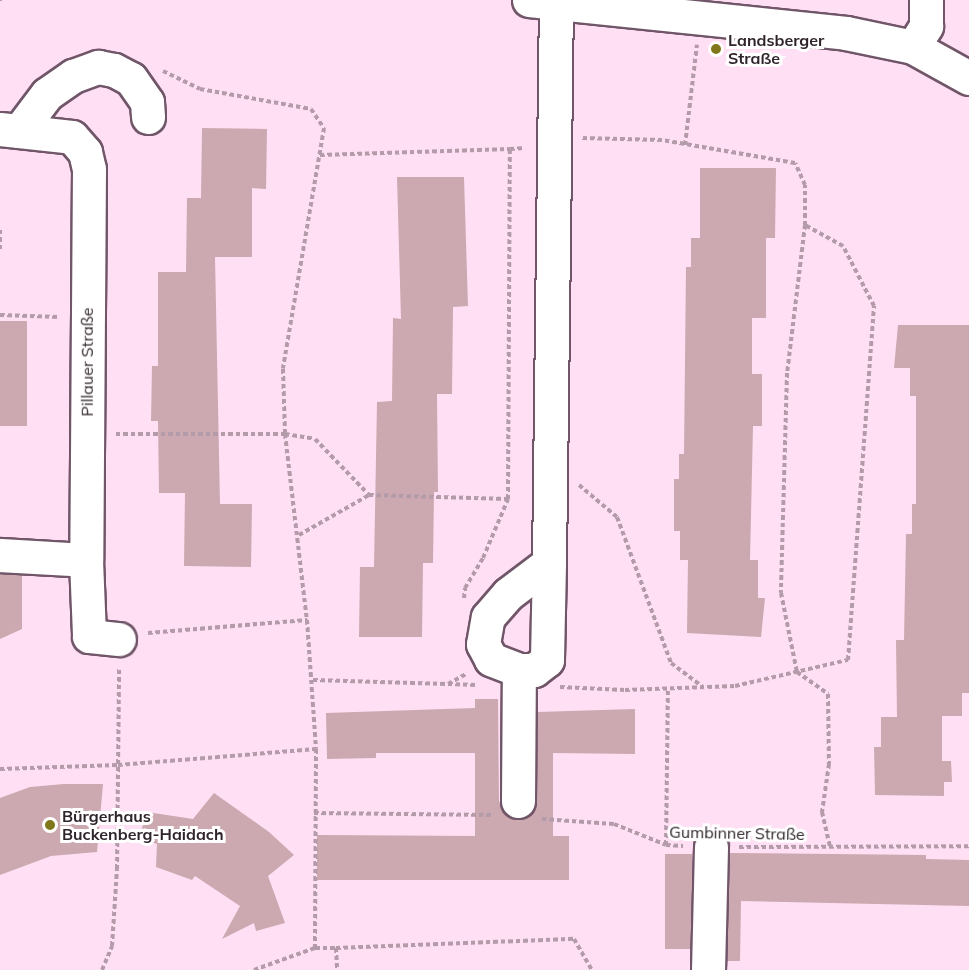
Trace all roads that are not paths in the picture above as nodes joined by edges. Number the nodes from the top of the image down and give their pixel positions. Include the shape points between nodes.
1 (926, 0) edge
2 (547, 1) edge
3 (913, 47) junction
4 (969, 78) edge
5 (148, 117) dead end
6 (10, 130) edge
7 (0, 555) edge
8 (86, 560) junction
9 (549, 563) junction
10 (119, 639) road end
11 (519, 663) junction
12 (518, 801) road end
13 (711, 847) road end
14 (708, 970) edge

1 - 3 street via 926,26
2 - 3 street via 846,33
2 - 9 street via 553,140
3 - 4 street
5 - 6 street via 147,102 131,80 114,70 98,67 73,76 47,94
6 - 8 street, Pillauer Straße via 72,137 85,152 89,169
7 - 8 street
8 - 10 street, Pillauer Straße via 89,636
9 - 11 street
9 - 11 street via 508,594 488,617 483,644
11 - 12 street
13 - 14 street

